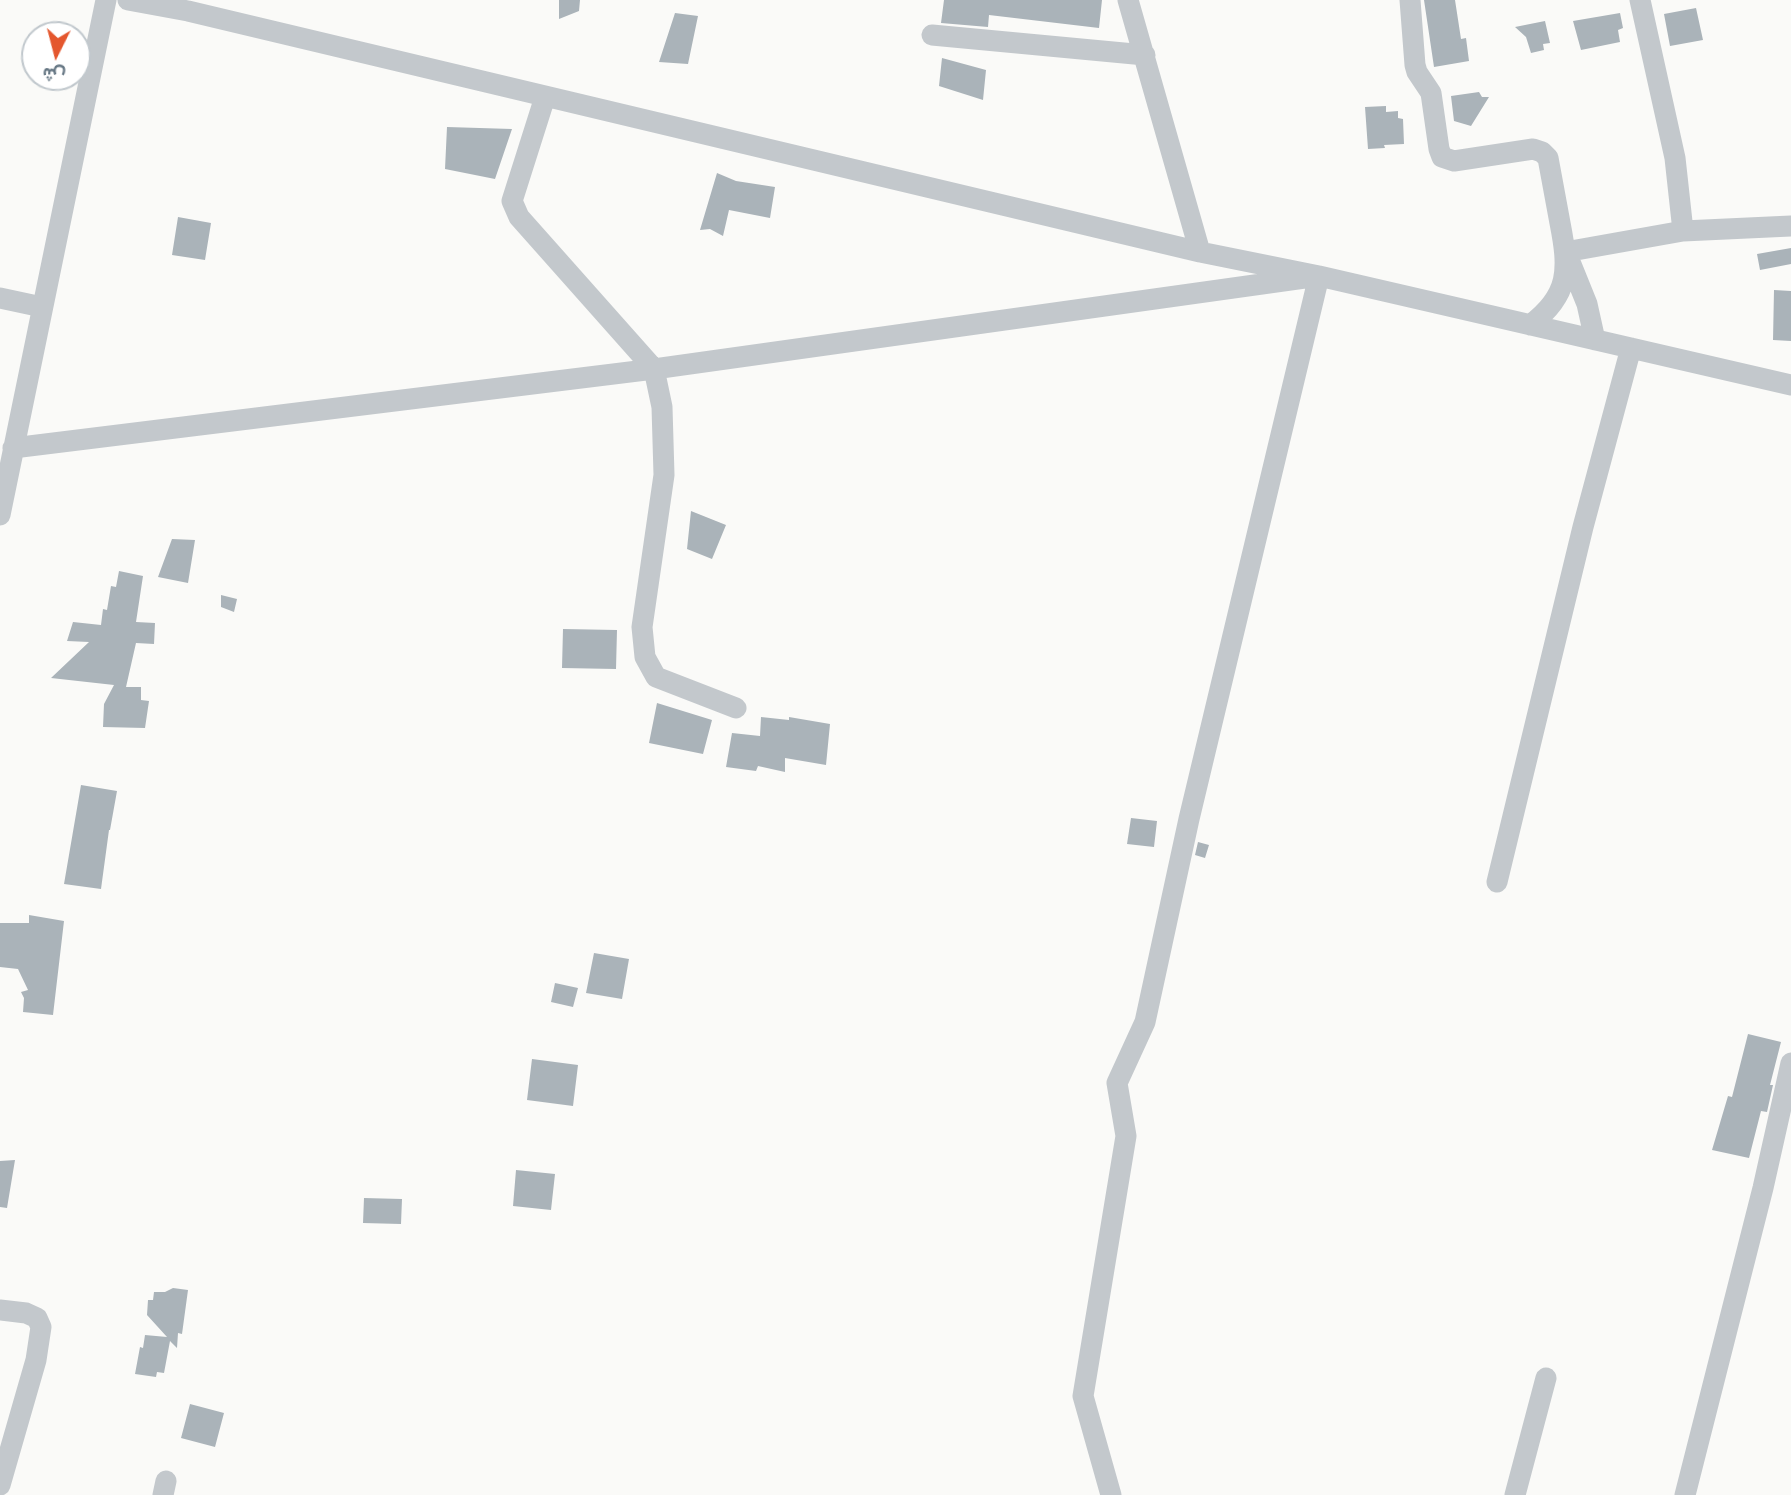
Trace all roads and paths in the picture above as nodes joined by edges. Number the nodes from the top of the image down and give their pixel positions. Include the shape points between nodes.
1 (106, 0) edge
2 (128, 0) edge
3 (1128, 0) edge
4 (1410, 0) edge
5 (1640, 0) edge
6 (187, 6) edge
7 (932, 35) dead end
8 (1145, 55) junction
9 (545, 97) junction
10 (1791, 226) edge
11 (1683, 231) junction
12 (1199, 251) junction
13 (1565, 252) junction
14 (1320, 276) junction
15 (0, 298) edge
16 (42, 307) junction
17 (1530, 325) junction
18 (1595, 340) junction
19 (1631, 348) junction
20 (654, 369) junction
21 (1791, 385) edge
22 (13, 448) junction
23 (0, 514) edge
24 (736, 709) dead end
25 (1497, 883) dead end
26 (1791, 1063) edge
27 (0, 1310) edge
28 (1546, 1378) dead end
29 (0, 1485) edge
30 (1111, 1495) edge
31 (1516, 1495) edge
32 (1685, 1495) edge

1 - 16 street
2 - 6 street
3 - 8 street
4 - 13 street via 1415,65 1433,97 1440,153 1454,161 1533,149 1542,152 1548,158
5 - 11 street via 1675,158
6 - 9 street
7 - 8 street
8 - 12 street
9 - 12 street
9 - 20 street via 512,201 519,217
10 - 11 street
11 - 13 street
12 - 14 street
13 - 17 street via 1563,286 1549,308
13 - 18 street via 1581,286
14 - 17 street
14 - 20 street
14 - 30 street via 1189,819 1145,1023 1117,1083 1126,1136 1083,1396
15 - 16 street
16 - 22 street
17 - 18 street
18 - 19 street
19 - 21 street
19 - 25 street
20 - 22 street
20 - 24 street via 662,407 664,475 642,627 645,657 656,677
22 - 23 street
26 - 32 street
27 - 29 street via 26,1313 37,1318 41,1327
28 - 31 street

